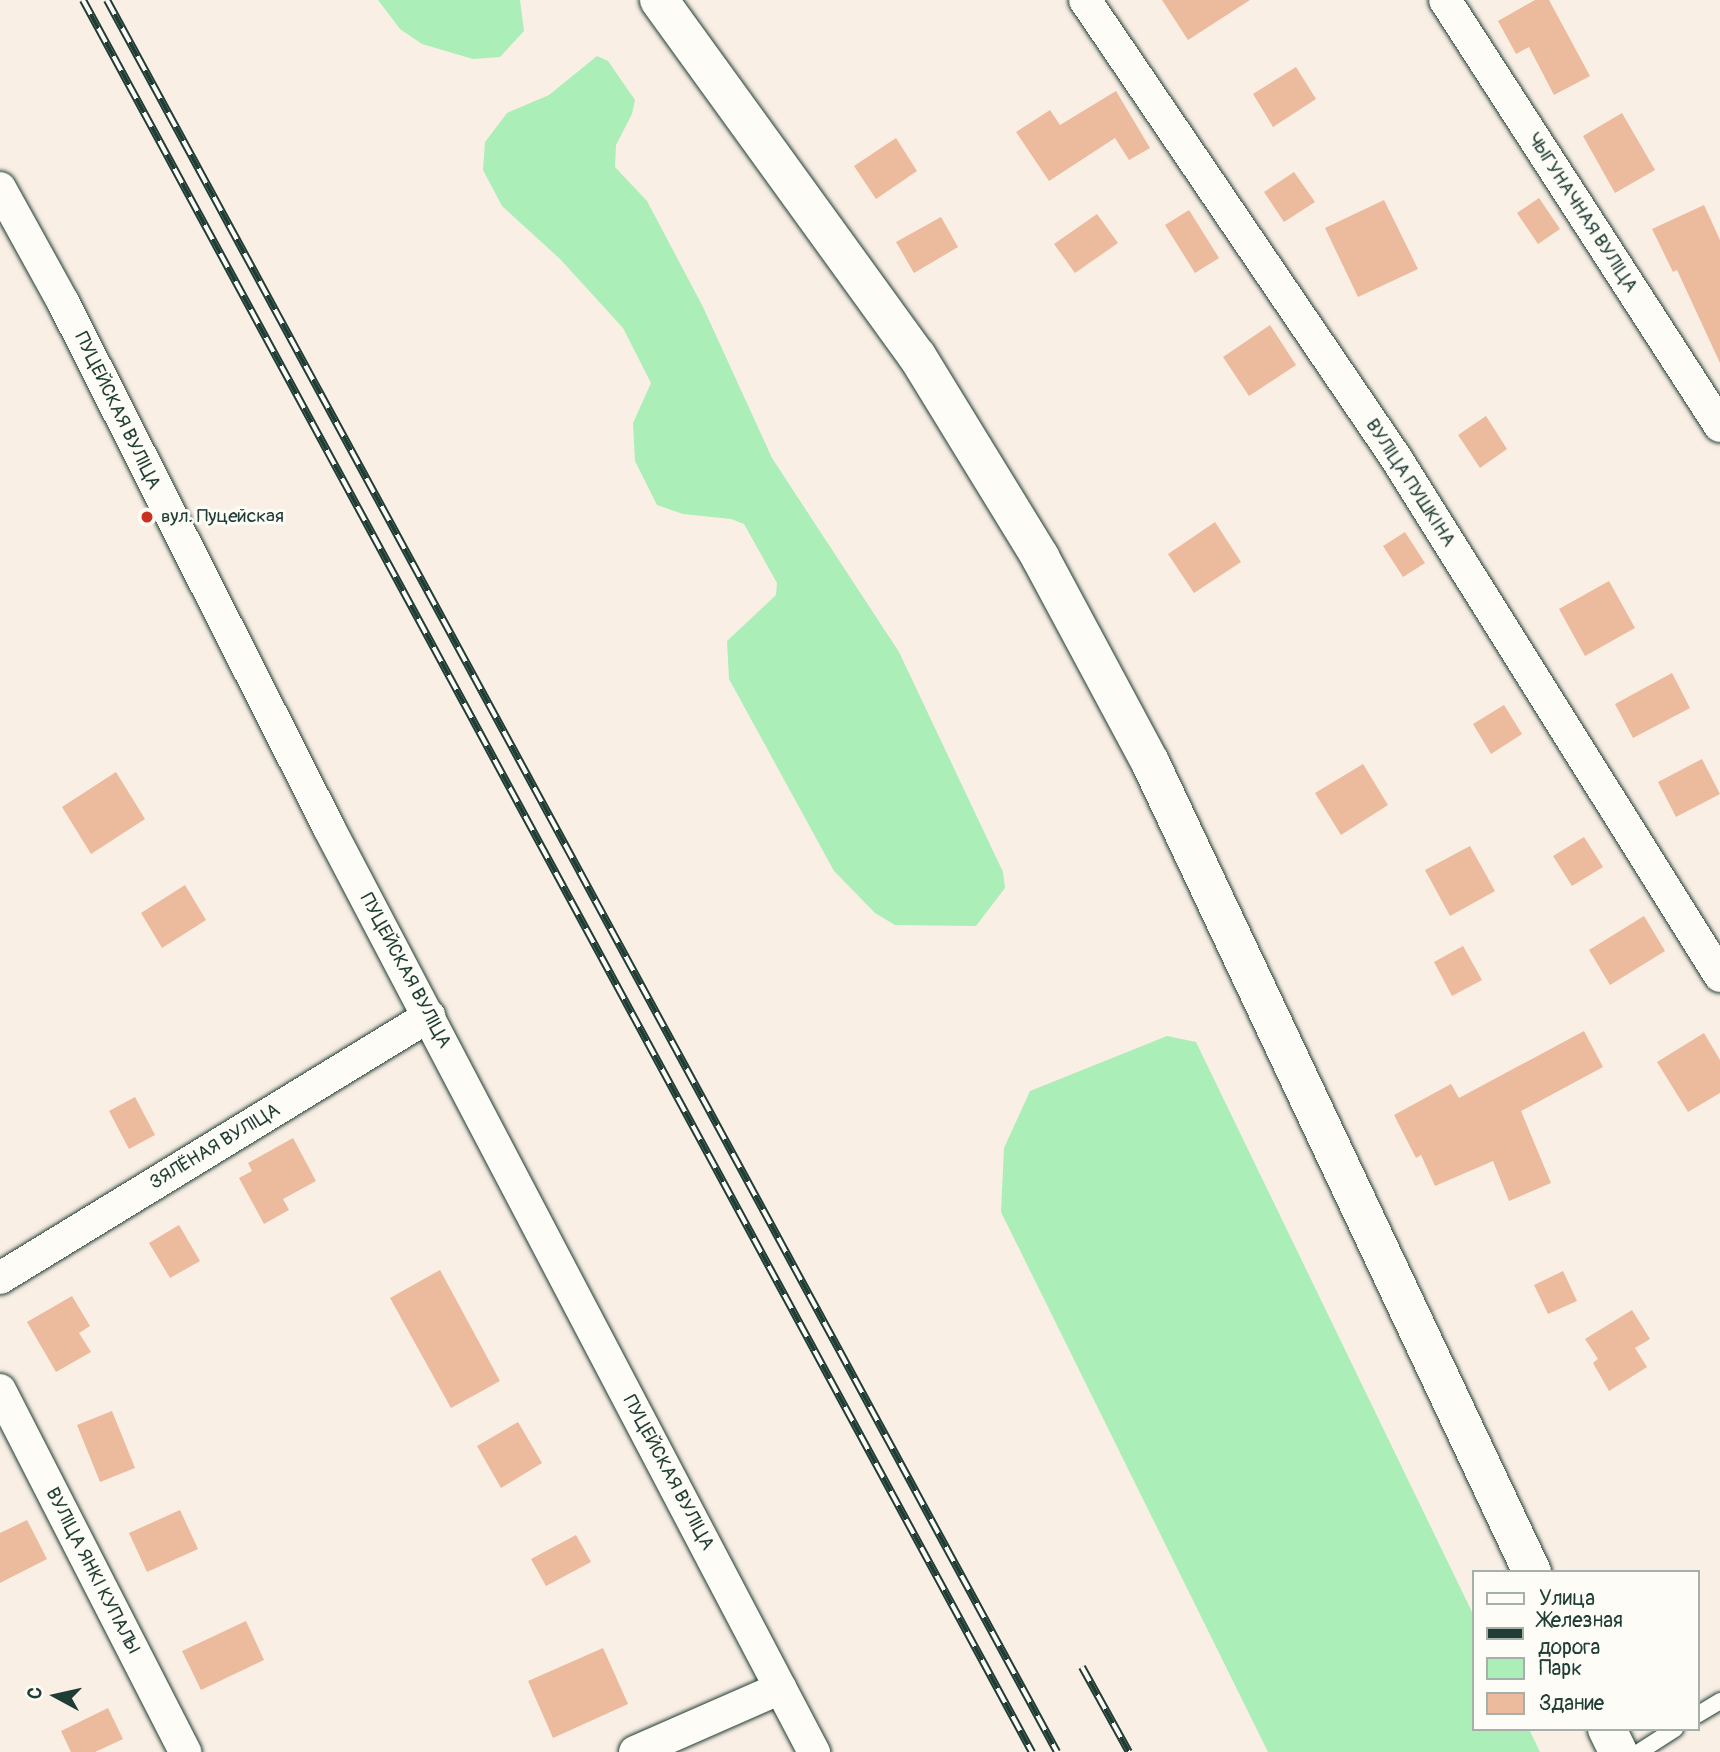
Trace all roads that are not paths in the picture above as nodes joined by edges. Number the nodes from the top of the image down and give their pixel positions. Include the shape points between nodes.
1 (659, 0) edge
2 (1085, 0) edge
3 (1445, 0) edge
4 (0, 188) edge
5 (1720, 426) edge
6 (1720, 976) edge
7 (429, 1016) junction
8 (0, 1278) edge
9 (0, 1390) edge
10 (1531, 1570) edge
11 (781, 1688) junction
12 (1720, 1701) edge
13 (1699, 1714) edge
14 (1608, 1731) edge
15 (1672, 1731) edge
16 (185, 1752) edge
17 (635, 1752) edge
18 (814, 1752) edge
19 (1618, 1752) edge
20 (1639, 1752) edge

1 - 10 street via 917,356 1040,557 1150,762
2 - 6 street, ВУЛІЦА ПУШКІНА via 1396,458
3 - 5 street, ЧЫГУНАЧНАЯ ВУЛІЦА
4 - 7 street, ПУЦЕЙСКАЯ ВУЛІЦА
7 - 8 street, ЗЯЛЁНАЯ ВУЛІЦА
7 - 11 street, ПУЦЕЙСКАЯ ВУЛІЦА
9 - 16 street, ВУЛІЦА ЯНКІ КУПАЛЫ
11 - 17 street
11 - 18 street, ПУЦЕЙСКАЯ ВУЛІЦА
12 - 13 lane
14 - 19 street
15 - 20 lane

